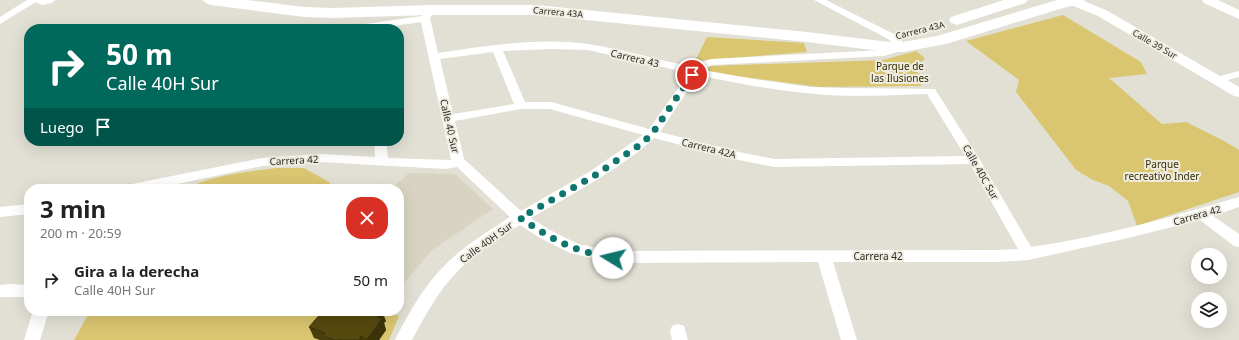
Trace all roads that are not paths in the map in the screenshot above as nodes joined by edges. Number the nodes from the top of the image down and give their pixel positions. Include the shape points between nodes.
1 (34, 0) edge
2 (42, 0) edge
3 (47, 0) edge
4 (211, 0) edge
5 (287, 0) edge
6 (444, 0) edge
7 (506, 0) edge
8 (819, 0) edge
9 (1020, 0) edge
10 (1073, 0) edge
11 (1208, 0) edge
12 (428, 14) junction
13 (1239, 15) edge
14 (0, 21) edge
15 (384, 24) edge
16 (897, 42) junction
17 (497, 50) junction
18 (434, 57) junction
19 (695, 72) junction
20 (1239, 74) edge
21 (1217, 80) junction
22 (931, 91) joint
23 (1239, 93) edge
24 (520, 106) junction
25 (448, 119) junction
26 (652, 134) junction
27 (380, 146) edge
28 (974, 160) junction
29 (458, 161) junction
30 (382, 162) junction
31 (198, 175) junction
32 (156, 184) edge
33 (180, 184) edge
34 (1239, 202) edge
35 (24, 210) edge
36 (0, 212) edge
37 (1203, 215) junction
38 (520, 218) junction
39 (1239, 242) edge
40 (1028, 254) junction
41 (824, 256) junction
42 (0, 291) edge
43 (24, 291) edge
44 (39, 316) edge
45 (32, 340) edge
46 (403, 340) edge
47 (849, 340) edge

1 - 14 street
2 - 3 main road
4 - 12 main road, Carrera 43A via 304,12
5 - 6 main road
7 - 16 main road, Carrera 43A via 723,17
8 - 16 street
9 - 16 main road, Carrera 43A via 908,34
10 - 16 main road, Carrera 43A via 940,40
10 - 21 street, Calle 39 Sur via 1102,13
11 - 13 street
12 - 15 street, Carrera 43A
12 - 16 main road, Carrera 43A via 536,10 807,37 861,45
12 - 18 street, Calle 40 Sur
16 - 19 street, Carrera 43A via 884,53 711,62 700,66
17 - 18 street, Carrera 43
17 - 19 street, Carrera 43 via 554,46 588,47
17 - 24 street
18 - 25 street, Calle 40 Sur
19 - 22 street, Carrera 43 via 812,90
19 - 26 street, Calle 40H Sur
20 - 21 street
21 - 23 street, Calle 39 Sur
22 - 28 street, Calle 40C Sur
24 - 25 street, Carrera 42A
24 - 26 street, Carrera 42A via 551,105
25 - 29 street, Calle 40 Sur
26 - 28 street, Carrera 42A via 774,163
26 - 38 street, Calle 40H Sur via 627,155
27 - 30 street
28 - 40 street, Calle 40C Sur
29 - 30 street, Carrera 42 via 446,165
29 - 38 street, Calle 40 Sur
30 - 31 street, Carrera 42 via 320,158 262,162
31 - 32 street, Carrera 42
31 - 33 street
34 - 37 street, Carrera 42
35 - 36 street
37 - 39 street
37 - 40 street, Carrera 42 via 1124,235
38 - 41 street, Carrera 42 via 558,242 613,258
38 - 46 street, Calle 40H Sur via 487,239 453,266 429,294
40 - 41 street, Carrera 42
41 - 47 street
42 - 43 street
44 - 45 street

